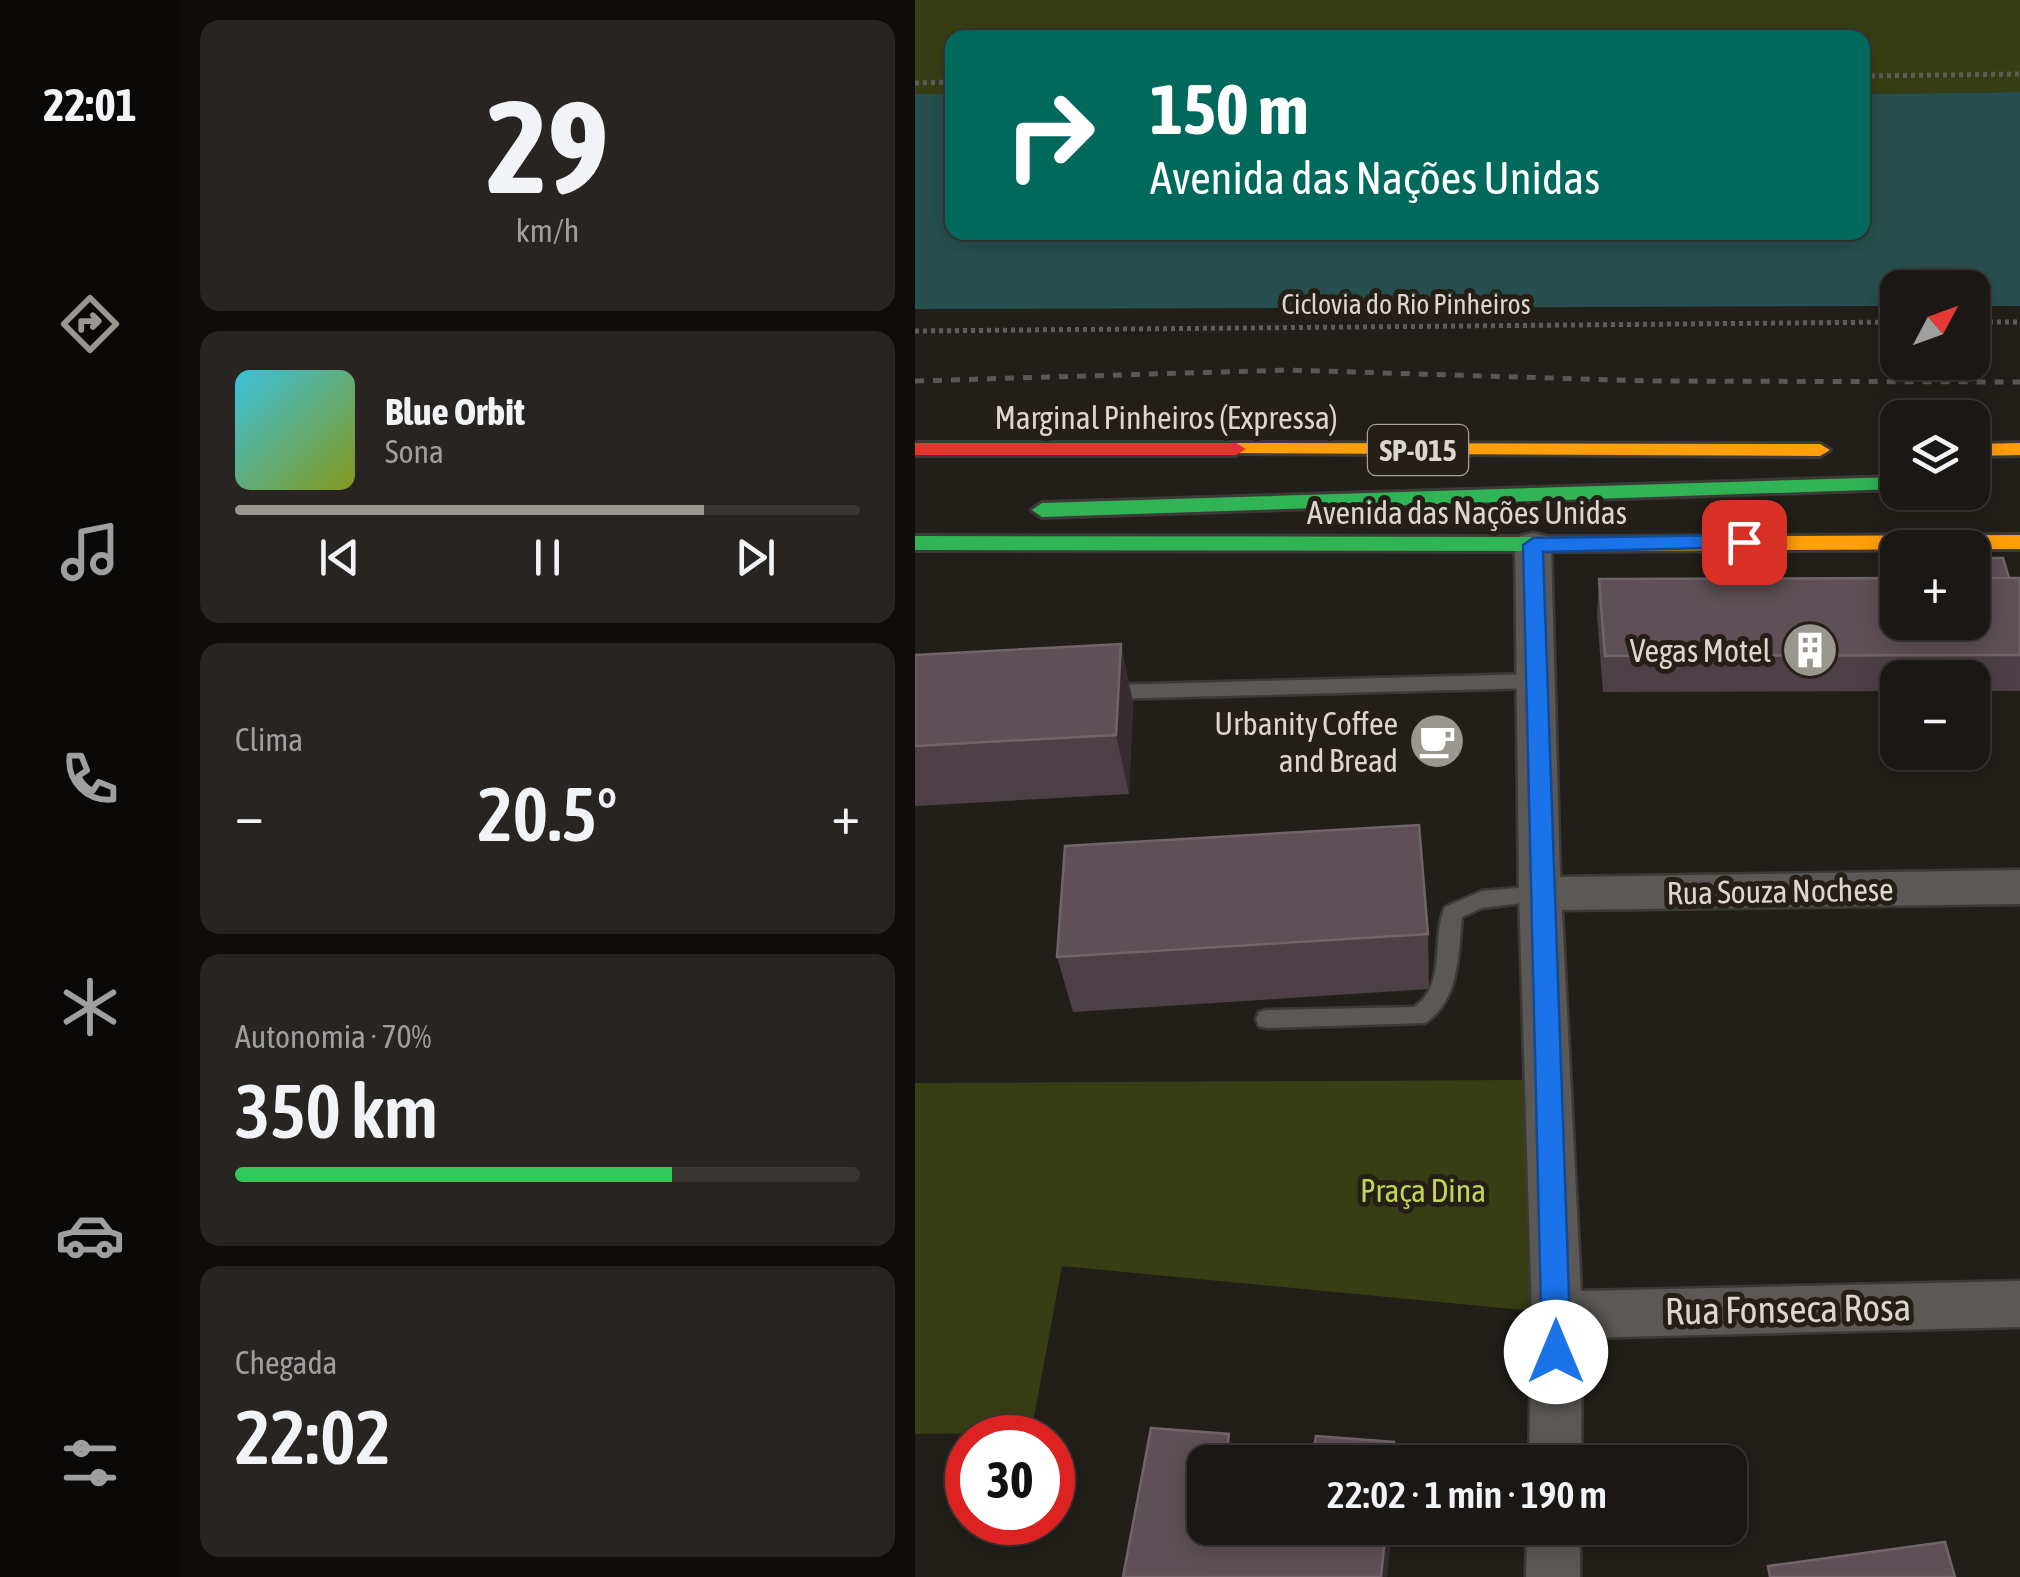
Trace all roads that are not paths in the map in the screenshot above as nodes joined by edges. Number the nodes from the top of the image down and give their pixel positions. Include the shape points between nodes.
1 (915, 449) edge
2 (1839, 450) dead end
3 (1880, 484) edge
4 (1010, 511) dead end
5 (2020, 542) edge
6 (915, 543) edge
7 (1533, 545) junction
8 (1535, 681) junction
9 (1087, 692) edge
10 (2020, 887) edge
11 (1540, 894) junction
12 (1267, 1019) dead end
13 (2020, 1304) edge
14 (1557, 1315) junction
15 (1555, 1445) edge
16 (1553, 1545) edge
17 (1553, 1577) edge

1 - 2 highway, Marginal Pinheiros (Expressa) / SP-015
3 - 4 highway
5 - 7 highway, Avenida das Nações Unidas
6 - 7 highway, Avenida das Nações Unidas
7 - 8 street
8 - 9 lane
8 - 11 street
10 - 11 street, Rua Souza Nochese
11 - 12 lane via 1457,908 1439,996 1426,1013
11 - 14 street
13 - 14 street, Rua Fonseca Rosa
14 - 15 street
16 - 17 street

